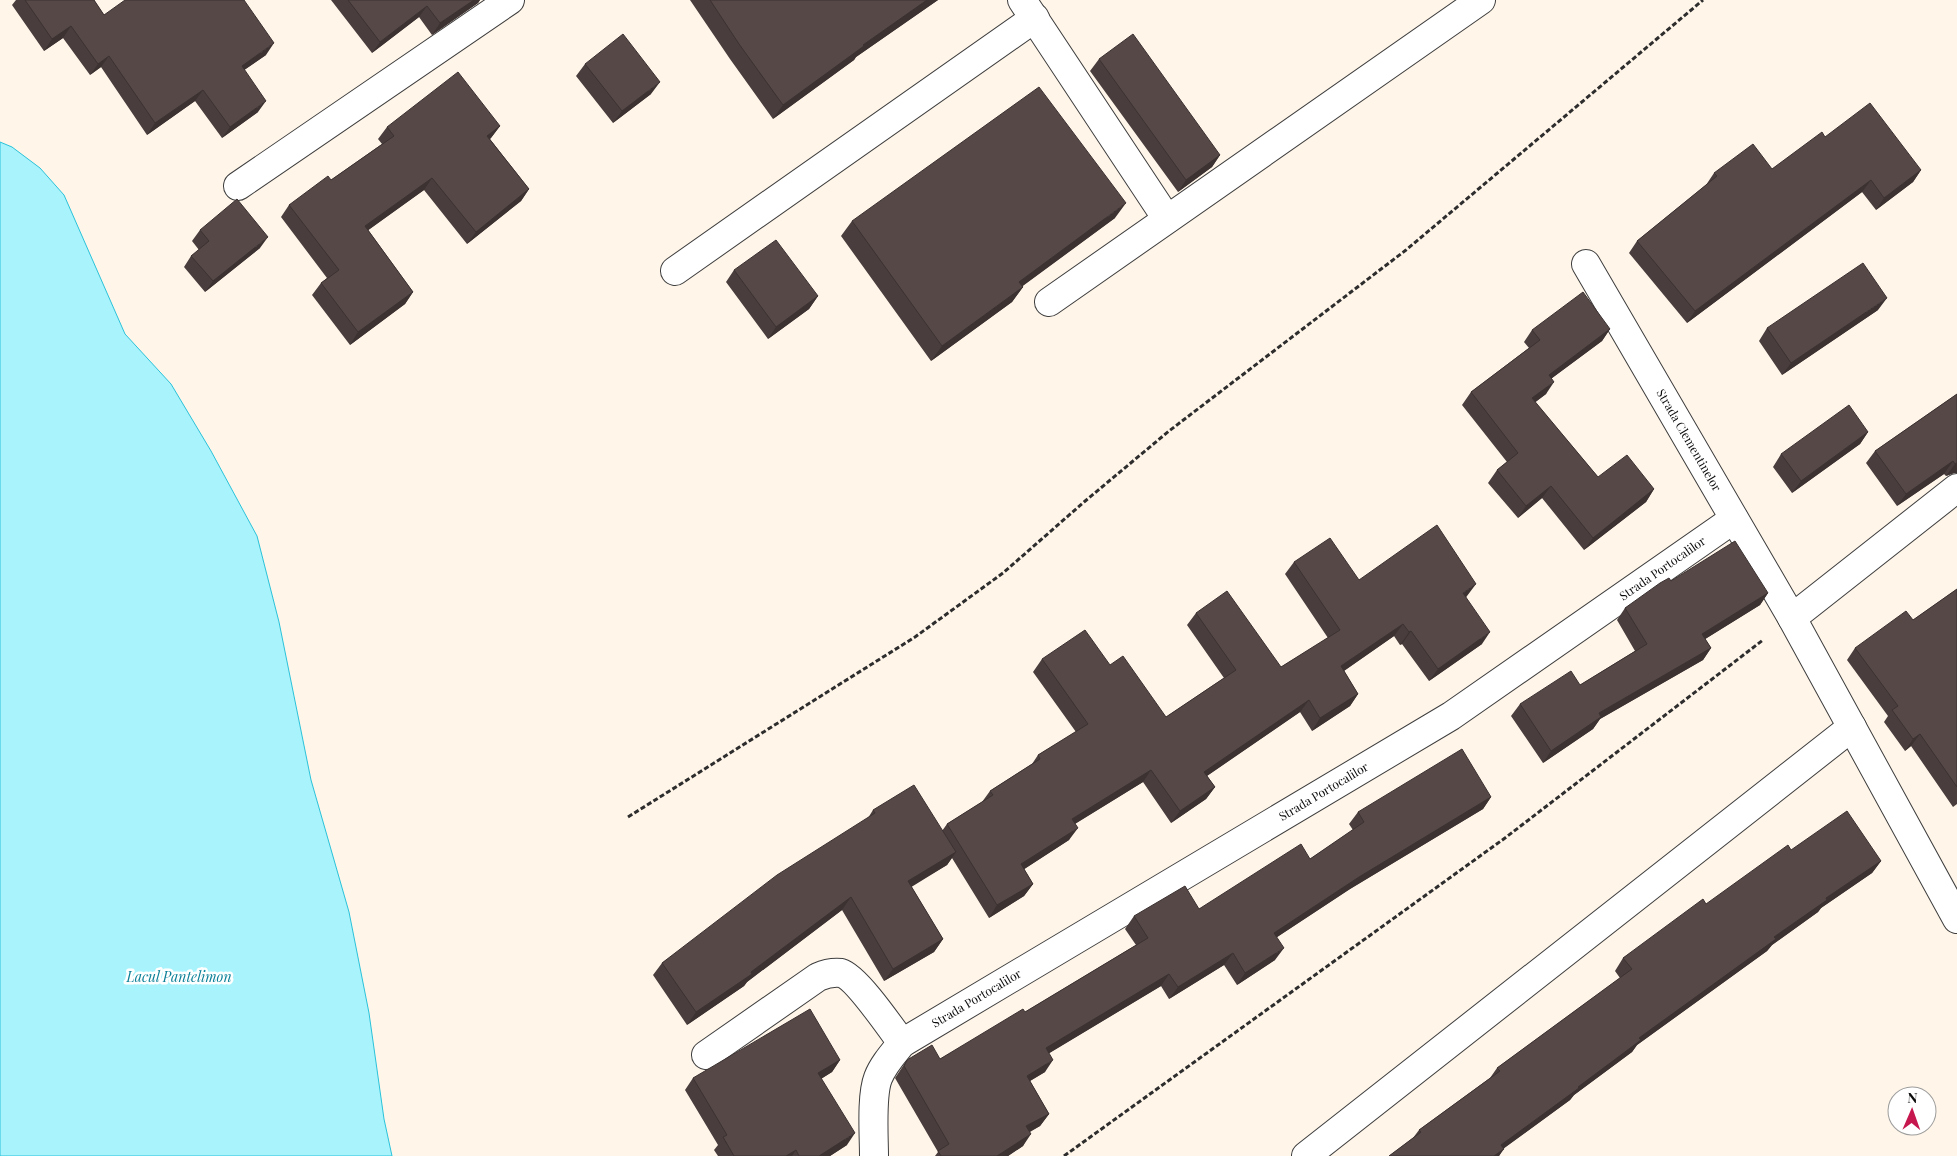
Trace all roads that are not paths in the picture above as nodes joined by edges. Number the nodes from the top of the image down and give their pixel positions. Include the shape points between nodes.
1 (510, 0) edge
2 (1481, 0) edge
3 (1029, 9) edge
4 (238, 186) dead end
5 (1167, 218) junction
6 (1586, 264) dead end
7 (675, 271) dead end
8 (1049, 302) dead end
9 (1957, 488) edge
10 (1734, 519) junction
11 (1792, 618) junction
12 (1852, 727) junction
13 (1957, 919) edge
14 (902, 1043) junction
15 (706, 1055) dead end
16 (874, 1156) edge
17 (1306, 1156) edge

1 - 4 street
2 - 5 street
3 - 5 street
3 - 7 street
5 - 8 street
6 - 10 street, Strada Clementinelor
9 - 11 street
10 - 11 street, Strada Clementinelor
10 - 14 street, Strada Portocalilor via 1451,716
11 - 12 street
12 - 13 street
12 - 17 street
14 - 15 street via 854,981 842,973 828,973
14 - 16 street, Strada Portocalilor via 877,1080

